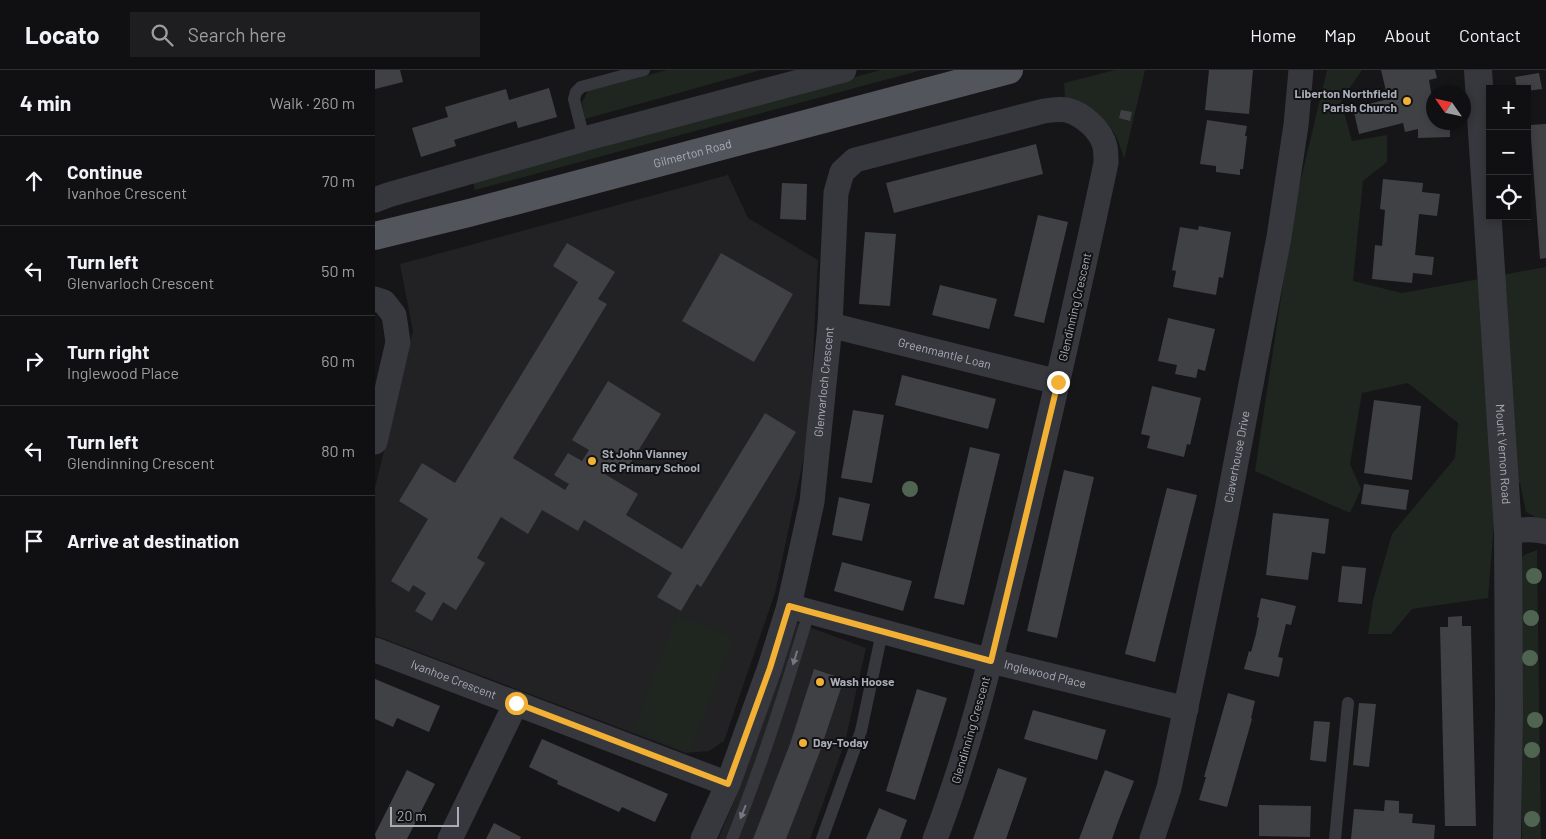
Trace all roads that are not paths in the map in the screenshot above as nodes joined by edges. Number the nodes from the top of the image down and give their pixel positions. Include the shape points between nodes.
1 (644, 70) edge
2 (844, 70) edge
3 (1009, 70) edge
4 (1301, 70) edge
5 (1478, 70) edge
6 (796, 76) edge
7 (1091, 125) joint
8 (584, 140) junction
9 (375, 200) edge
10 (376, 232) edge
11 (375, 299) edge
12 (830, 325) junction
13 (1058, 382) junction
14 (375, 442) edge
15 (1508, 531) junction
16 (1546, 532) edge
17 (799, 609) junction
18 (882, 632) junction
19 (375, 650) edge
20 (991, 661) junction
21 (516, 703) junction
22 (1348, 703) dead end
23 (1186, 709) junction
24 (728, 784) junction
25 (450, 839) edge
26 (703, 839) edge
27 (732, 839) edge
28 (822, 839) edge
29 (935, 839) edge
30 (1152, 839) edge
31 (1335, 839) edge
32 (1507, 839) edge

1 - 8 lane via 581,87 576,92 574,99
2 - 6 street
3 - 10 main road, Gilmerton Road via 469,213
4 - 23 street, Claverhouse Drive via 1279,237
5 - 15 street, Mount Vernon Road
6 - 8 street
7 - 12 street, Glenvarloch Crescent via 1067,110 1044,111 855,160 842,172 836,193
7 - 13 street, Glendinning Crescent via 1105,146 1106,163
8 - 9 street
11 - 14 street via 384,302 394,315 398,342
12 - 13 street, Greenmantle Loan
12 - 17 street, Glenvarloch Crescent
13 - 20 street, Glendinning Crescent
15 - 16 street
15 - 32 street, Mount Vernon Road
17 - 18 street, Inglewood Place
17 - 24 street, Glenvarloch Crescent via 770,668
17 -> 27 lane via 790,674
18 - 20 street, Inglewood Place
18 - 28 lane via 861,731
19 - 21 street, Ivanhoe Crescent
20 - 23 street, Inglewood Place
20 - 29 street, Glendinning Crescent
21 - 24 street, Ivanhoe Crescent
21 - 25 street
22 - 31 lane
23 - 30 street, Claverhouse Drive via 1169,788
24 - 26 street, Glenvarloch Crescent

